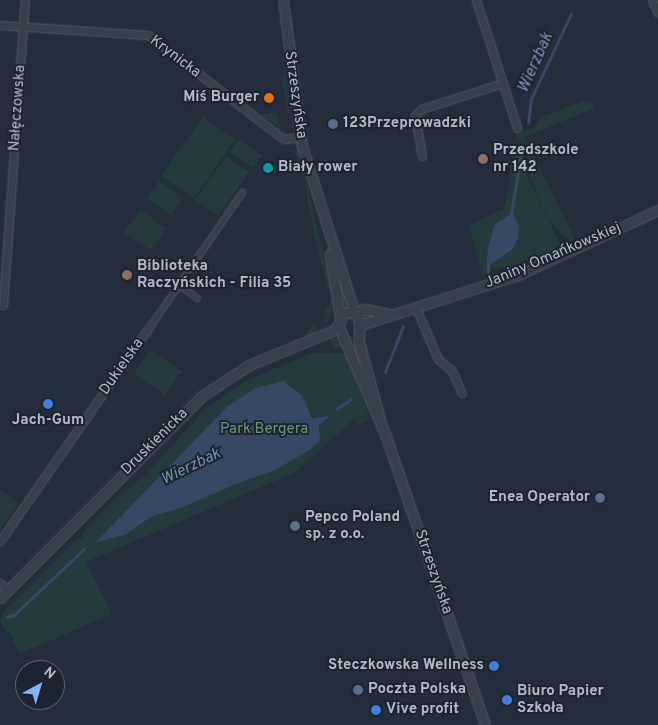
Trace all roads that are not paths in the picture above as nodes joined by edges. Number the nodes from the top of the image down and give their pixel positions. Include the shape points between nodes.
1 (25, 0) edge
2 (283, 0) edge
3 (476, 0) edge
4 (652, 0) edge
5 (658, 13) edge
6 (0, 25) edge
7 (23, 26) junction
8 (504, 83) junction
9 (517, 128) dead end
10 (300, 137) junction
11 (422, 156) dead end
12 (242, 192) dead end
13 (658, 210) edge
14 (322, 217) junction
15 (179, 285) junction
16 (197, 298) dead end
17 (2, 305) edge
18 (416, 308) junction
19 (355, 314) junction
20 (389, 314) junction
21 (340, 316) junction
22 (150, 326) joint
23 (359, 327) junction
24 (341, 330) junction
25 (462, 393) dead end
26 (380, 420) junction
27 (0, 540) edge
28 (0, 583) edge
29 (8, 591) junction
30 (0, 598) edge
31 (485, 725) edge

1 - 7 street, Nałęczowska
2 - 10 street, Strzeszyńska
3 - 8 street
4 - 5 street
6 - 7 street, Krynicka
7 - 10 street, Krynicka via 143,34 280,137
7 - 17 street, Nałęczowska
8 - 9 street
8 - 11 street via 421,109 415,116
10 - 14 street, Strzeszyńska
12 - 15 street, Dukielska
13 - 18 street, Janiny Omańkowskiej via 518,275
14 - 19 street, Strzeszyńska
14 - 21 street, Strzeszyńska
15 - 16 street
15 - 22 street, Dukielska
18 - 20 street, Janiny Omańkowskiej
18 - 25 street via 438,359 452,371
19 - 20 street, Janiny Omańkowskiej via 364,309
19 - 21 street via 347,312
19 - 23 street
20 - 23 street, Janiny Omańkowskiej
21 - 24 street
22 - 27 street, Dukielska
23 - 24 street via 351,334
23 - 26 street, Strzeszyńska
24 - 26 street, Strzeszyńska
24 - 29 street, Druskienicka via 249,365 202,396
26 - 31 street, Strzeszyńska
28 - 29 street
29 - 30 street, Druskienicka

